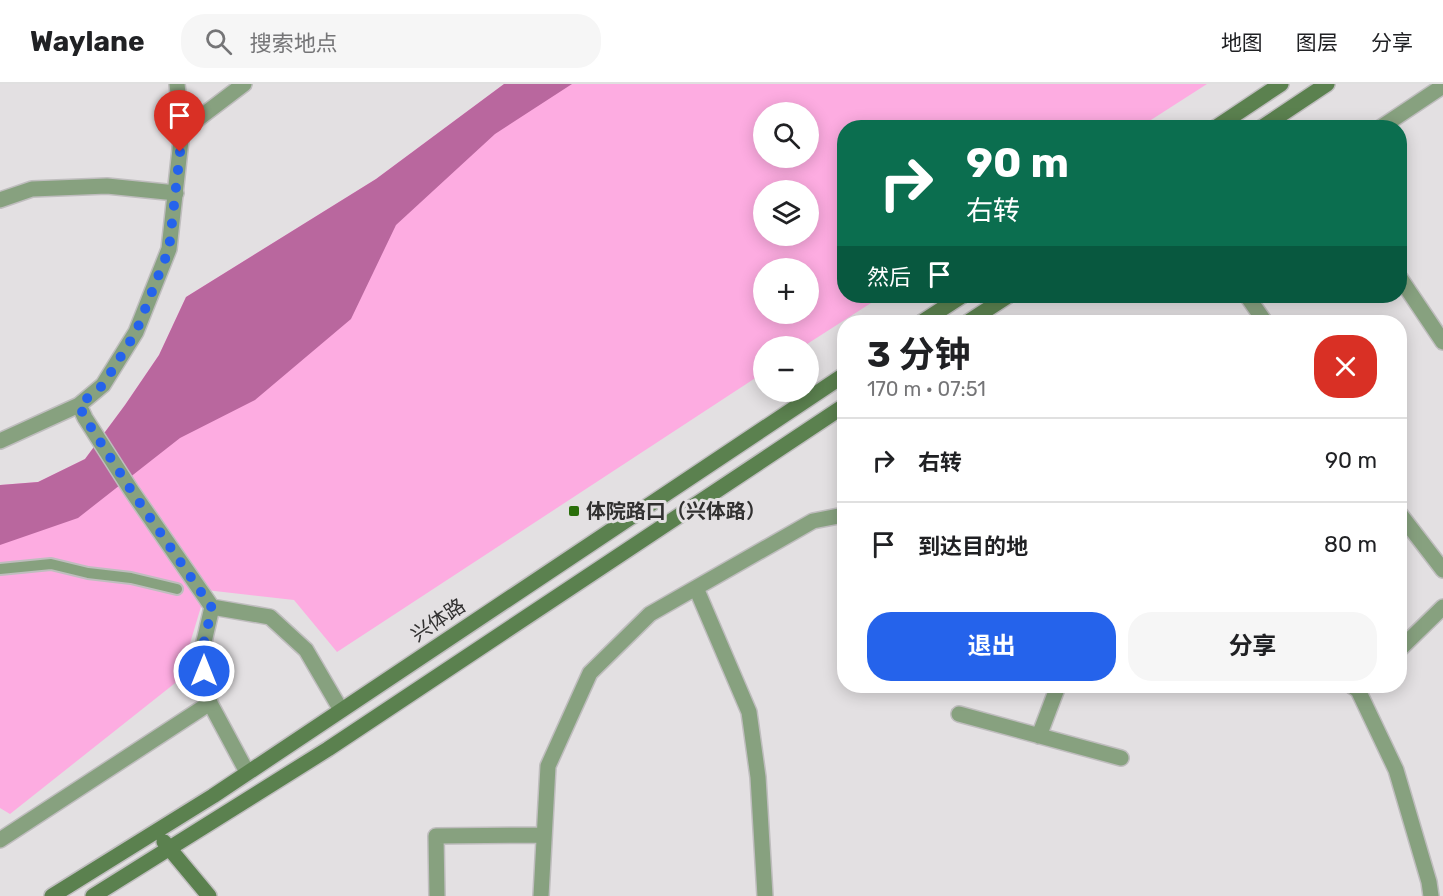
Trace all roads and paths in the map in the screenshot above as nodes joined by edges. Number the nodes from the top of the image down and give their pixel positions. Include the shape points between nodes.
1 (177, 84) edge
2 (244, 84) edge
3 (1281, 84) edge
4 (1327, 84) edge
5 (1443, 87) edge
6 (1227, 120) edge
7 (1273, 120) edge
8 (1392, 120) edge
9 (182, 131) junction
10 (176, 193) junction
11 (0, 200) edge
12 (1407, 288) edge
13 (951, 303) edge
14 (997, 303) edge
15 (933, 315) edge
16 (979, 315) edge
17 (1443, 342) edge
18 (837, 380) edge
19 (82, 411) junction
20 (837, 411) edge
21 (0, 441) edge
22 (837, 516) edge
23 (1407, 523) edge
24 (0, 569) edge
25 (1443, 570) edge
26 (696, 588) junction
27 (177, 589) dead end
28 (1443, 607) edge
29 (212, 608) junction
30 (1407, 643) edge
31 (1055, 693) edge
32 (1361, 693) edge
33 (210, 703) junction
34 (341, 710) junction
35 (959, 714) dead end
36 (1039, 735) junction
37 (1121, 758) dead end
38 (247, 772) junction
39 (158, 831) junction
40 (544, 835) junction
41 (0, 840) edge
42 (168, 849) junction
43 (52, 896) edge
44 (93, 896) edge
45 (209, 896) edge
46 (436, 896) edge
47 (541, 896) edge
48 (765, 896) edge
49 (1431, 896) edge

1 - 9 street
2 - 9 street
3 - 6 street
4 - 7 street
5 - 8 street
9 - 10 street
10 - 11 street via 107,186 32,189
10 - 19 street via 169,249 136,332
12 - 17 street
13 - 15 street
14 - 16 street
18 - 34 street, 兴体路
19 - 21 street
19 - 29 street
20 - 42 street via 328,749
22 - 26 street via 813,521
23 - 25 street
24 - 27 lane via 51,564
26 - 40 street via 650,614 590,673 548,766
26 - 48 street via 749,712 758,777
28 - 30 street
29 - 33 street via 201,655
29 - 34 street via 270,617 306,650
31 - 36 street
32 - 49 street via 1396,770
33 - 38 street
33 - 41 street
34 - 38 street, 兴体路
35 - 36 street
36 - 37 street
38 - 39 street, 兴体路
39 - 42 street
39 - 43 street, 兴体路
40 - 46 street via 436,836
40 - 47 street
42 - 44 street
42 - 45 street

